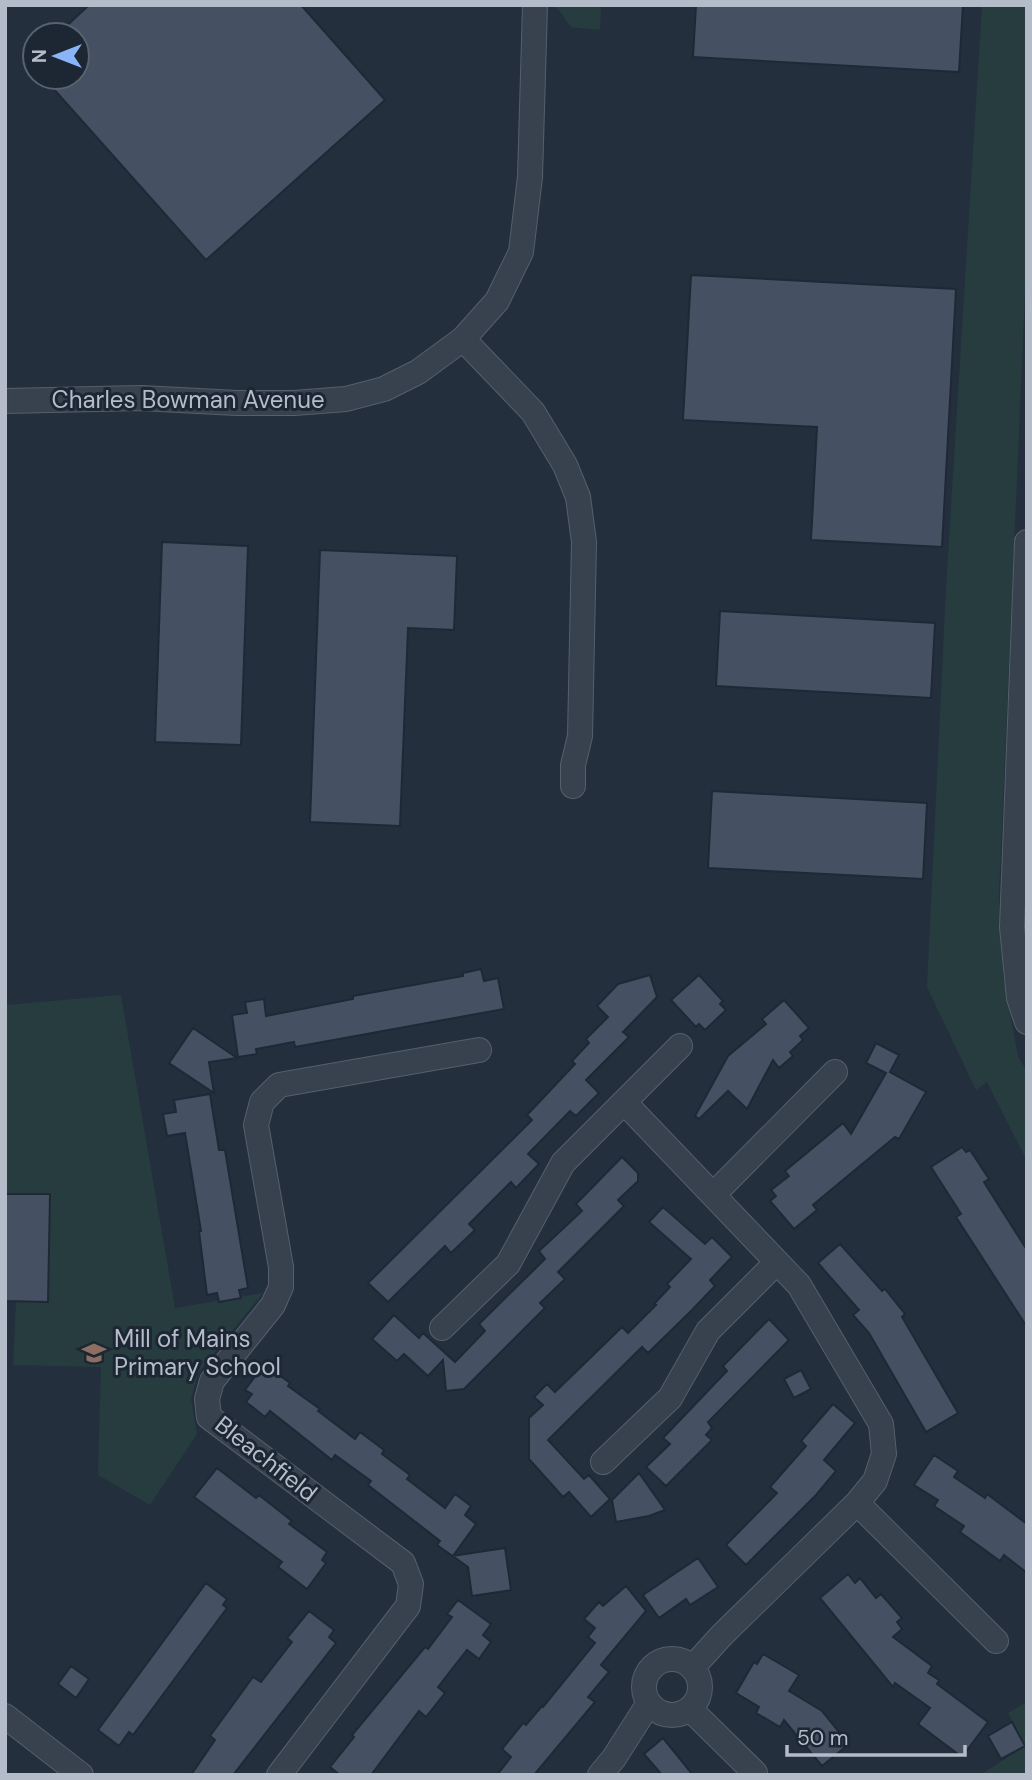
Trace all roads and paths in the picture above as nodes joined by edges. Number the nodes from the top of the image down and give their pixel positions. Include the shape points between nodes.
1 (535, 5) edge
2 (463, 339) junction
3 (5, 401) edge
4 (1027, 542) edge
5 (1024, 668) edge
6 (573, 786) dead end
7 (1027, 1023) edge
8 (680, 1046) dead end
9 (479, 1050) dead end
10 (835, 1072) dead end
11 (624, 1102) junction
12 (713, 1195) junction
13 (778, 1262) junction
14 (442, 1328) dead end
15 (603, 1462) dead end
16 (857, 1503) junction
17 (996, 1641) dead end
18 (692, 1668) junction
19 (649, 1703) junction
20 (690, 1709) junction
21 (5, 1716) edge
22 (74, 1773) edge
23 (755, 1773) edge
24 (279, 1775) edge
25 (600, 1775) edge

1 - 2 street, Charles Bowman Avenue via 530,177 521,252 497,301
2 - 3 street, Charles Bowman Avenue via 418,372 384,389 346,399 237,404 141,398
2 - 6 street via 533,412 578,497 584,542 580,736
4 - 5 street
5 - 7 street via 1012,927 1019,998
8 - 11 street
9 - 24 street, Bleachfield via 279,1085 262,1102 256,1125 281,1287 212,1381 209,1417 403,1563 411,1584 408,1606
10 - 12 street
11 - 12 street
11 - 14 street via 562,1163 508,1264
12 - 13 street
13 - 15 street via 708,1331 670,1398
13 - 16 street via 799,1285 881,1424 884,1454 875,1480
16 - 17 street
16 - 18 street
18 - 19 street via 667,1660 651,1669 644,1686
18 - 20 street via 700,1684
19 - 20 street via 664,1714
19 - 25 street
20 - 23 street
21 - 22 street

